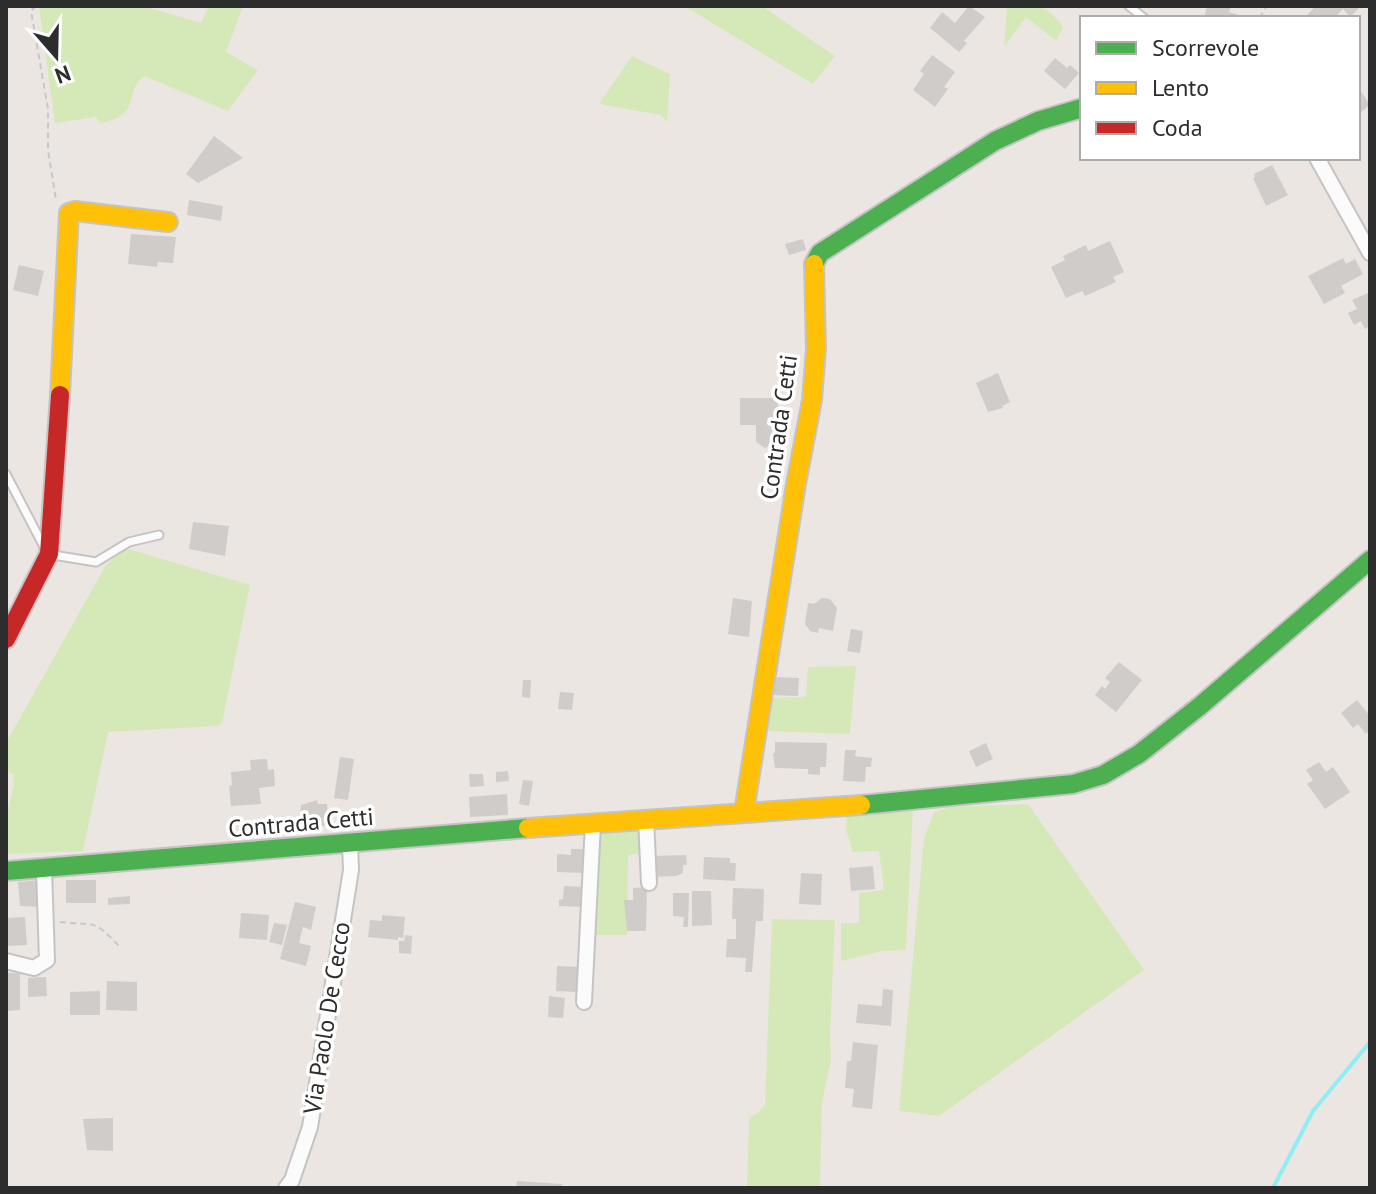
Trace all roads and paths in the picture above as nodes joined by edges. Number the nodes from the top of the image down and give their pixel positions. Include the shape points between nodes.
1 (36, 6) edge
2 (1080, 109) edge
3 (1318, 160) edge
4 (57, 203) dead end
5 (168, 222) dead end
6 (1370, 253) edge
7 (6, 474) edge
8 (159, 535) dead end
9 (49, 555) junction
10 (1370, 560) edge
11 (6, 639) edge
12 (744, 812) junction
13 (646, 819) junction
14 (593, 823) junction
15 (350, 843) junction
16 (44, 868) junction
17 (6, 871) edge
18 (649, 883) dead end
19 (45, 908) junction
20 (120, 947) dead end
21 (6, 961) edge
22 (584, 1002) dead end
23 (286, 1188) edge

1 - 4 path via 31,11
2 - 12 main road, Contrada Cetti via 995,141 820,253 814,262 812,396
3 - 6 street
5 - 9 main road via 69,213
7 - 9 lane
8 - 9 lane via 129,542 96,562
9 - 11 main road
10 - 12 main road, Contrada Cetti via 1183,720 1103,775 1014,792
12 - 13 main road, Contrada Cetti
13 - 14 main road, Contrada Cetti
13 - 18 street
14 - 15 main road, Contrada Cetti
14 - 22 street
15 - 16 main road, Contrada Cetti
15 - 23 street, Via Paolo De Cecco via 351,870 310,1127
16 - 17 main road, Contrada Cetti
16 - 19 street
19 - 20 path via 59,922 102,928
19 - 21 street via 47,960 34,968

